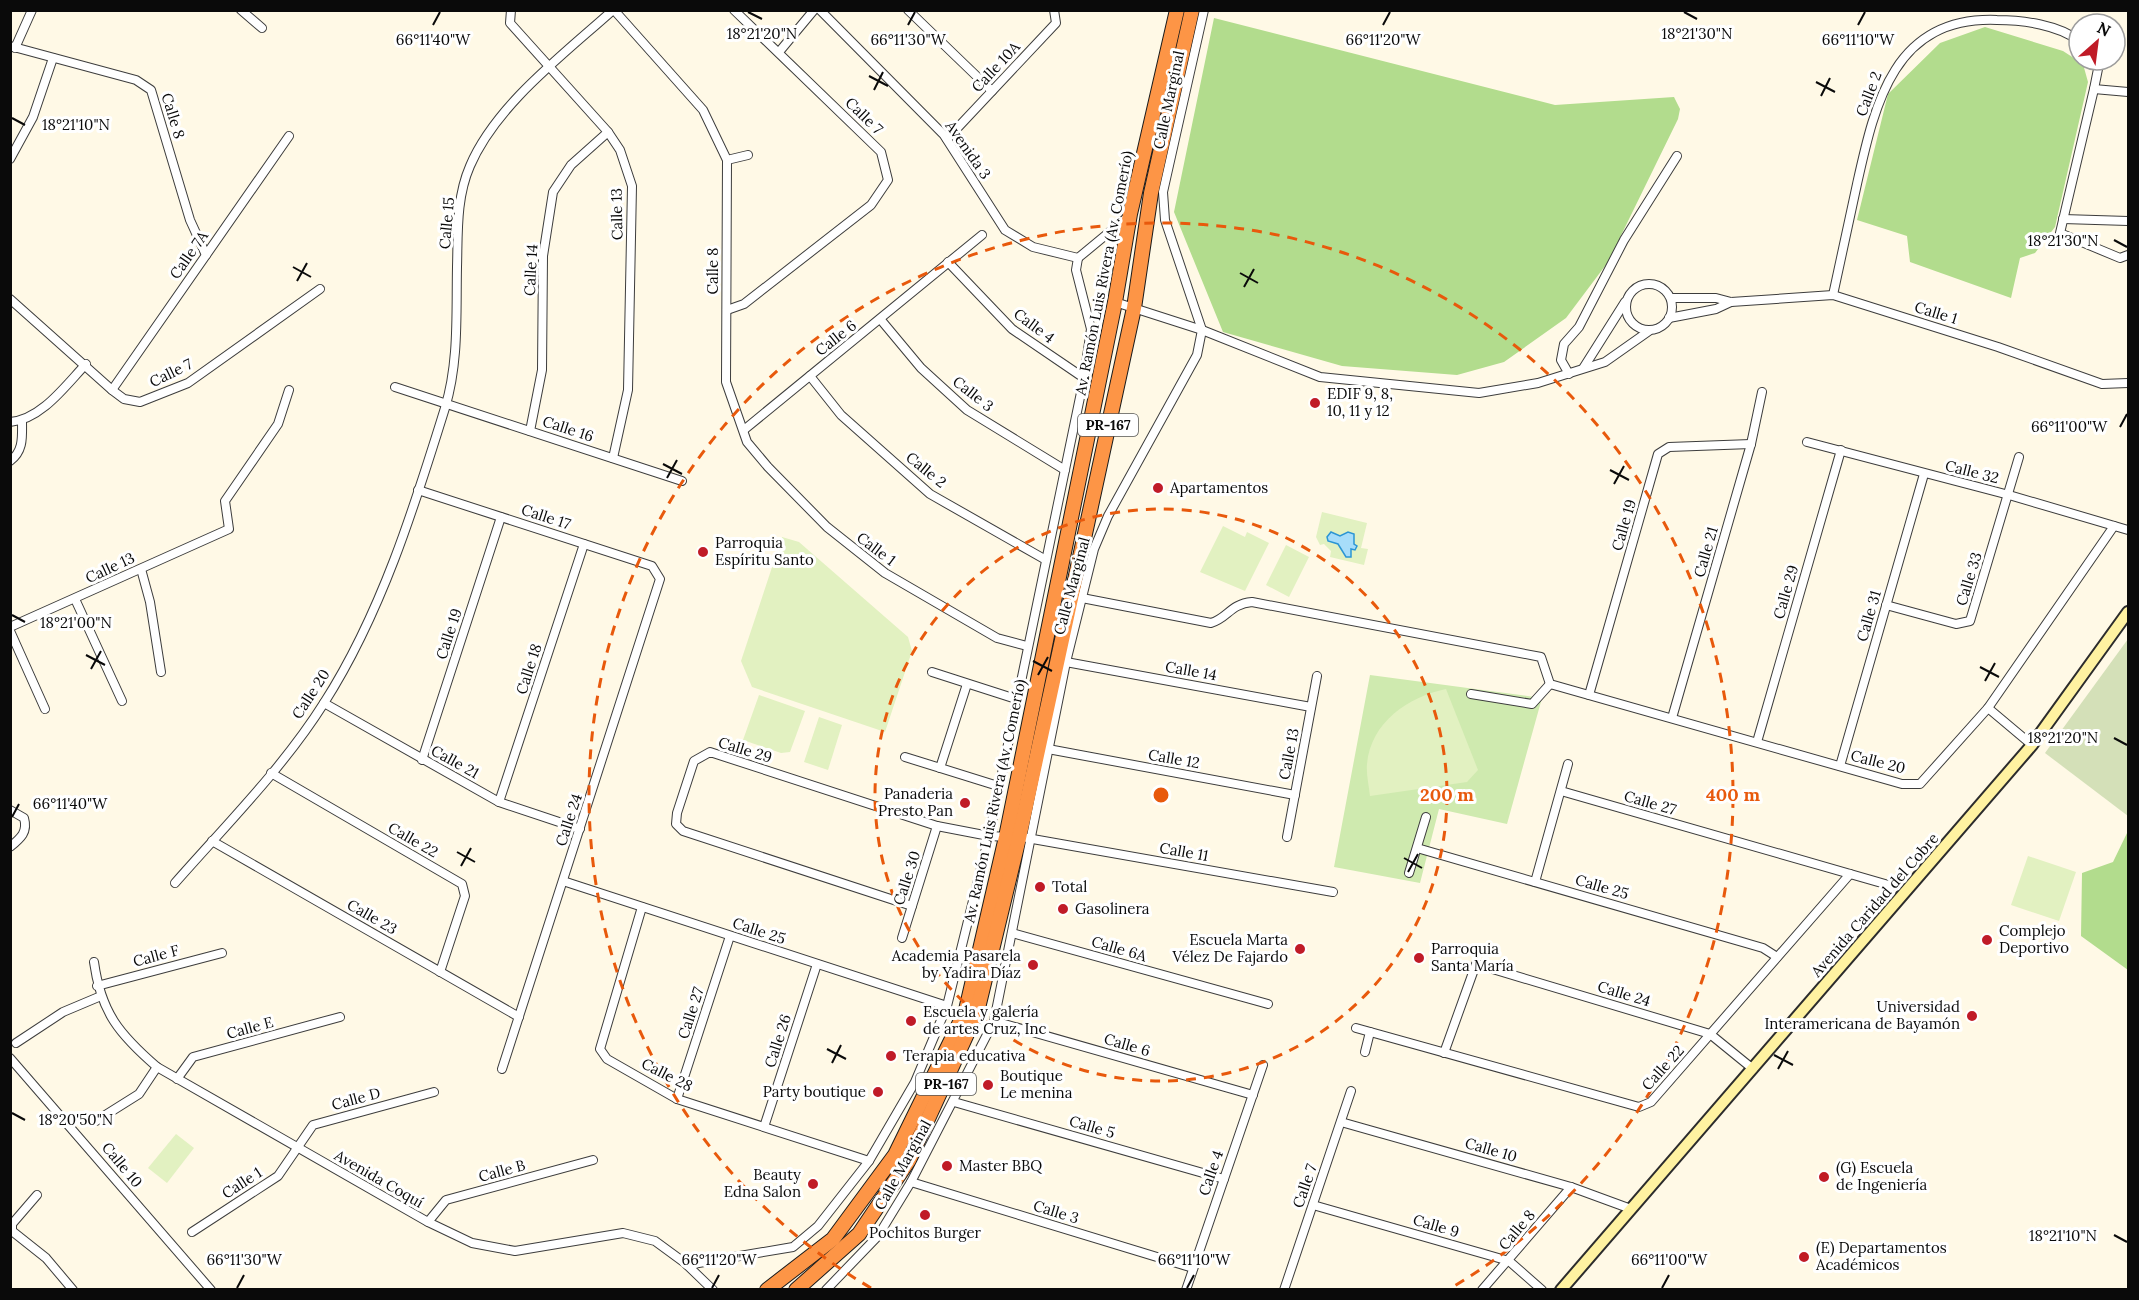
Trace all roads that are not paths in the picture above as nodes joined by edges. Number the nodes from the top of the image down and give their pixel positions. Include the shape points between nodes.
1 (32, 10) edge
2 (241, 10) edge
3 (511, 10) edge
4 (613, 10) edge
5 (734, 10) edge
6 (814, 10) edge
7 (820, 10) edge
8 (908, 10) edge
9 (1054, 10) edge
10 (1177, 10) edge
11 (1192, 10) edge
12 (1204, 10) edge
13 (262, 28) dead end
14 (2067, 33) edge
15 (13, 47) edge
16 (779, 52) junction
17 (53, 58) junction
18 (549, 67) junction
19 (2097, 72) edge
20 (2094, 89) junction
21 (992, 91) junction
22 (2128, 92) edge
23 (608, 132) junction
24 (290, 136) dead end
25 (947, 139) junction
26 (748, 155) dead end
27 (1677, 156) dead end
28 (10, 159) edge
29 (727, 160) junction
30 (1130, 214) junction
31 (2063, 219) junction
32 (2128, 221) edge
33 (982, 235) dead end
34 (206, 255) junction
35 (2128, 255) edge
36 (1078, 258) junction
37 (948, 262) junction
38 (320, 289) dead end
39 (1833, 295) junction
40 (1671, 298) junction
41 (10, 299) edge
42 (1626, 300) junction
43 (1115, 302) junction
44 (1731, 303) junction
45 (1134, 308) junction
46 (727, 310) junction
47 (1670, 318) junction
48 (881, 320) junction
49 (1202, 330) junction
50 (1649, 331) junction
51 (86, 364) junction
52 (1584, 367) junction
53 (1569, 374) junction
54 (810, 376) junction
55 (1084, 378) junction
56 (2128, 383) edge
57 (395, 387) dead end
58 (112, 390) junction
59 (289, 390) dead end
60 (1762, 392) dead end
61 (446, 404) junction
62 (22, 421) junction
63 (10, 422) edge
64 (745, 429) junction
65 (530, 431) junction
66 (1807, 442) dead end
67 (1751, 444) junction
68 (1841, 450) junction
69 (2019, 457) dead end
70 (613, 458) junction
71 (10, 461) edge
72 (1065, 470) junction
73 (1924, 474) junction
74 (682, 480) dead end
75 (418, 490) junction
76 (2008, 495) junction
77 (501, 517) junction
78 (2114, 526) junction
79 (2128, 530) edge
80 (584, 544) junction
81 (1046, 560) junction
82 (141, 569) junction
83 (660, 579) joint
84 (1082, 598) junction
85 (75, 599) junction
86 (1886, 605) junction
87 (2128, 612) edge
88 (10, 629) edge
89 (1027, 646) junction
90 (1066, 662) junction
91 (161, 672) dead end
92 (932, 672) dead end
93 (1317, 676) dead end
94 (967, 684) junction
95 (1550, 684) junction
96 (1471, 694) dead end
97 (1589, 695) junction
98 (1016, 699) junction
99 (122, 701) dead end
100 (324, 704) junction
101 (1311, 707) junction
102 (1988, 708) junction
103 (45, 709) dead end
104 (1672, 718) junction
105 (1757, 742) junction
106 (2032, 745) junction
107 (1048, 749) junction
108 (904, 756) dead end
109 (422, 760) junction
110 (1568, 764) dead end
111 (1840, 766) junction
112 (940, 768) junction
113 (271, 773) junction
114 (998, 786) junction
115 (1561, 791) junction
116 (1295, 795) junction
117 (499, 802) junction
118 (10, 810) edge
119 (1426, 817) dead end
120 (937, 826) junction
121 (580, 829) junction
122 (989, 836) junction
123 (1287, 837) dead end
124 (1018, 838) junction
125 (212, 841) junction
126 (10, 847) edge
127 (1417, 848) junction
128 (1408, 873) dead end
129 (1850, 874) junction
130 (563, 881) junction
131 (1534, 882) junction
132 (175, 883) dead end
133 (1892, 886) dead end
134 (1333, 892) dead end
135 (912, 906) junction
136 (642, 907) junction
137 (1012, 933) junction
138 (730, 936) junction
139 (902, 938) dead end
140 (222, 953) dead end
141 (1777, 957) junction
142 (94, 962) dead end
143 (817, 964) junction
144 (440, 972) junction
145 (97, 986) junction
146 (100, 996) junction
147 (1268, 1004) dead end
148 (947, 1006) junction
149 (340, 1017) dead end
150 (519, 1017) junction
151 (994, 1021) junction
152 (1356, 1028) dead end
153 (1371, 1032) junction
154 (1710, 1034) junction
155 (16, 1043) dead end
156 (1365, 1052) dead end
157 (1444, 1053) junction
158 (10, 1058) edge
159 (1263, 1065) dead end
160 (157, 1067) junction
161 (502, 1069) dead end
162 (1753, 1069) junction
163 (177, 1079) junction
164 (1351, 1091) dead end
165 (434, 1092) dead end
166 (1253, 1095) junction
167 (678, 1099) junction
168 (954, 1102) junction
169 (96, 1121) dead end
170 (1341, 1122) junction
171 (764, 1127) junction
172 (297, 1147) junction
173 (593, 1160) dead end
174 (869, 1161) junction
175 (1224, 1179) junction
176 (911, 1182) junction
177 (1571, 1187) junction
178 (37, 1195) dead end
179 (1313, 1205) junction
180 (1631, 1209) junction
181 (428, 1222) junction
182 (192, 1232) dead end
183 (1509, 1261) junction
184 (687, 1265) junction
185 (1193, 1268) junction
186 (1284, 1289) edge
187 (73, 1290) edge
188 (211, 1290) edge
189 (713, 1290) edge
190 (767, 1290) edge
191 (796, 1290) edge
192 (826, 1290) edge
193 (1186, 1290) edge
194 (1482, 1290) edge
195 (1542, 1290) edge
196 (1561, 1290) edge

1 - 15 street
2 - 13 street
3 - 18 street, Calle 13 via 510,23
4 - 18 street, Calle 15
4 - 29 street, Calle 8 via 703,110
5 - 16 street, Calle 7
6 - 16 street
7 - 25 street, Avenida 3
8 - 21 street
9 - 21 street, Calle 10A via 1056,23
10 - 30 highway, Av. Ramón Luis Rivera (Av. Comerío) / PR-167
11 - 45 highway, Av. Ramón Luis Rivera (Av. Comerío) / PR-167 via 1151,193
12 - 49 street, Calle Marginal via 1163,192 1165,220
14 - 39 street, Calle 2 via 2015,20 1980,19 1949,26 1917,44 1893,71 1876,104
15 - 17 street, Calle 8
16 - 46 street, Calle 7 via 881,152 888,180 871,205 744,304
17 - 28 street via 33,117
17 - 34 street, Calle 8 via 136,80 151,90 190,220
18 - 23 street, Calle 13
18 - 61 street, Calle 15 via 489,129 469,168 458,210 455,365
19 - 20 street
20 - 22 street
20 - 31 street
21 - 25 street, Calle 10A
23 - 65 street, Calle 14 via 571,165 553,192 543,256 542,370
23 - 70 street, Calle 13 via 620,150 632,186 628,390
24 - 34 street, Calle 7A
25 - 36 street, Avenida 3 via 1005,230 1033,247
26 - 29 street
27 - 53 street via 1624,240 1579,327 1564,344 1561,360
29 - 46 street, Calle 8
30 - 36 street
30 - 43 highway, Av. Ramón Luis Rivera (Av. Comerío) / PR-167
31 - 32 street
31 - 35 street via 2060,232 2120,258
33 - 37 street, Calle 6
34 - 58 street, Calle 7A
36 - 55 street, Calle Marginal via 1076,270 1091,329
37 - 48 street, Calle 6
37 - 55 street, Calle 4 via 1012,329
38 - 58 street, Calle 7 via 188,383 140,402 124,399
39 - 44 street, Calle 1
39 - 56 street, Calle 1 via 2102,384
40 - 42 street via 1665,290 1648,284 1631,292
40 - 44 street, Calle 1 via 1716,298
40 - 47 street
41 - 51 street, Calle 7
42 - 50 street via 1628,319
42 - 52 street
43 - 45 street
43 - 124 highway, Av. Ramón Luis Rivera (Av. Comerío) / PR-167
44 - 47 street, Calle 1
45 - 49 street
45 - 124 highway, Av. Ramón Luis Rivera (Av. Comerío) / PR-167
46 - 64 street, Calle 8 via 726,382
47 - 50 street via 1658,329
48 - 54 street, Calle 6
48 - 72 street, Calle 3 via 921,368 967,410
49 - 53 street via 1320,377 1479,393
49 - 84 street, Calle Marginal via 1197,355 1182,386 1108,516 1094,549
50 - 52 street via 1605,362
51 - 58 street, Calle 7
51 - 62 street via 54,399
52 - 53 street
54 - 64 street, Calle 6
54 - 81 street, Calle 2 via 841,415 930,494
55 - 72 street, Calle Marginal
57 - 61 street, Calle 16
59 - 82 street, Calle 13 via 278,424 225,501 229,529
60 - 67 street, Calle 21
61 - 65 street, Calle 16
61 - 75 street, Calle 15
62 - 63 street
62 - 71 street via 22,444
64 - 89 street, Calle 1 via 747,442 768,467 827,527 885,573 997,638
65 - 70 street, Calle 16
66 - 68 street, Calle 32
67 - 97 street, Calle 19 via 1669,447 1658,454
67 - 104 street, Calle 21
68 - 73 street, Calle 32
68 - 105 street, Calle 29
69 - 76 street
70 - 74 street, Calle 16
72 - 81 street, Calle Marginal
73 - 76 street, Calle 32
73 - 86 street, Calle 31
75 - 77 street, Calle 17
75 - 100 street, Calle 20 via 374,611
76 - 78 street, Calle 32
76 - 86 street, Calle 33 via 1970,621 1956,624
77 - 80 street, Calle 17
77 - 109 street, Calle 19
78 - 79 street, Calle 32
78 - 102 street, Calle 20
80 - 83 street, Calle 17 via 652,566
80 - 117 street, Calle 18
81 - 89 street, Calle Marginal
82 - 85 street, Calle 13
82 - 91 street
83 - 121 street, Calle 24
84 - 90 street, Calle Marginal
84 - 95 street via 1207,623 1246,602 1293,609 1541,657
85 - 88 street, Calle 13
85 - 99 street
86 - 111 street, Calle 31
87 - 106 street, Avenida Caridad del Cobre
88 - 103 street
89 - 98 street, Calle Marginal
90 - 101 street, Calle 14
90 - 107 street, Calle Marginal
92 - 94 street
93 - 101 street, Calle 13
94 - 98 street
94 - 112 street
95 - 96 street via 1532,704
95 - 97 street, Calle 20
97 - 104 street, Calle 20
98 - 114 street, Calle Marginal
100 - 109 street, Calle 21
100 - 113 street, Calle 20
101 - 116 street, Calle 13
102 - 106 street
102 - 111 street, Calle 20 via 1920,784 1902,784
104 - 105 street, Calle 20
105 - 111 street, Calle 20
106 - 162 street, Avenida Caridad del Cobre
107 - 116 street, Calle 12
107 - 124 street, Calle Marginal
108 - 112 street
109 - 117 street, Calle 21
110 - 115 street
112 - 114 street
113 - 125 street, Calle 20
113 - 144 street, Calle 22 via 462,884 465,896
114 - 122 street, Calle Marginal
115 - 129 street, Calle 27
115 - 131 street
116 - 123 street, Calle 13
117 - 121 street, Calle 21
118 - 126 street via 24,818 27,826 22,838
119 - 127 street
120 - 122 street, Calle 29
120 - 135 street, Calle 30
120 - 135 street, Calle 29 via 710,752 694,761 677,813 676,824 683,831
121 - 130 street, Calle 24
122 - 124 street, Calle 11
122 - 148 street, Calle Marginal
124 - 134 street, Calle 11
124 - 137 street, Calle Marginal
124 - 190 highway, Av. Ramón Luis Rivera (Av. Comerío) / PR-167 via 966,1010 895,1155 832,1239
124 - 191 highway, Av. Ramón Luis Rivera (Av. Comerío) / PR-167 via 978,1012 926,1126 909,1160 859,1234
125 - 132 street, Calle 20
125 - 144 street, Calle 23
127 - 128 street
127 - 131 street, Calle 25
129 - 133 street, Calle 27
129 - 141 street, Calle 22
130 - 136 street, Calle 25
130 - 150 street, Calle 24
131 - 141 street, Calle 25 via 1763,948
135 - 139 street, Calle 30
136 - 138 street, Calle 25
136 - 167 street, Calle 28 via 600,1049 607,1059
137 - 147 street, Calle 6A
137 - 151 street, Calle Marginal
138 - 143 street, Calle 25
138 - 167 street, Calle 27
140 - 145 street, Calle F
141 - 154 street, Calle 22
142 - 145 street, Avenida Coquí
143 - 148 street, Calle 25
143 - 171 street, Calle 26
144 - 150 street, Calle 23
145 - 146 street, Avenida Coquí
146 - 155 street via 63,1012
146 - 160 street, Avenida Coquí via 123,1038
148 - 174 street, Calle Marginal via 915,1082
149 - 163 street, Calle E via 193,1058
150 - 161 street, Calle 24
151 - 166 street, Calle 6
151 - 168 street, Calle Marginal
152 - 153 street, Calle 22
153 - 156 street
153 - 157 street, Calle 22
154 - 157 street, Calle 22 via 1651,1102 1639,1107
154 - 157 street, Calle 24 via 1476,964
154 - 162 street, Calle 24
158 - 188 street, Calle 10
159 - 166 street, Calle 4
160 - 163 street, Avenida Coquí
160 - 169 street via 139,1094
162 - 180 street, Avenida Caridad del Cobre
163 - 172 street, Avenida Coquí
164 - 170 street, Calle 7
165 - 172 street, Calle D via 313,1125
166 - 175 street, Calle 4
167 - 171 street, Calle 28
168 - 175 street, Calle 5
168 - 176 street, Calle Marginal
170 - 177 street, Calle 10
170 - 179 street, Calle 7
171 - 174 street, Calle 28
172 - 181 street, Avenida Coquí
172 - 182 street, Calle 1 via 278,1176
173 - 181 street, Calle B via 446,1200
174 - 184 street, Calle Marginal via 818,1226 793,1248
175 - 185 street, Calle 4
176 - 185 street, Calle 3
176 - 192 street, Calle Marginal via 878,1236
177 - 180 street, Calle 10
177 - 183 street, Calle 8
178 - 187 street via 12,1224 12,1230 46,1258
179 - 183 street, Calle 9
179 - 186 street, Calle 7
180 - 196 street, Avenida Caridad del Cobre
181 - 184 street, Avenida Coquí via 472,1243 515,1251 623,1233 655,1241
183 - 194 street, Calle 8
183 - 195 street, Calle 9
184 - 189 street, Avenida Coquí
185 - 193 street, Calle 4

